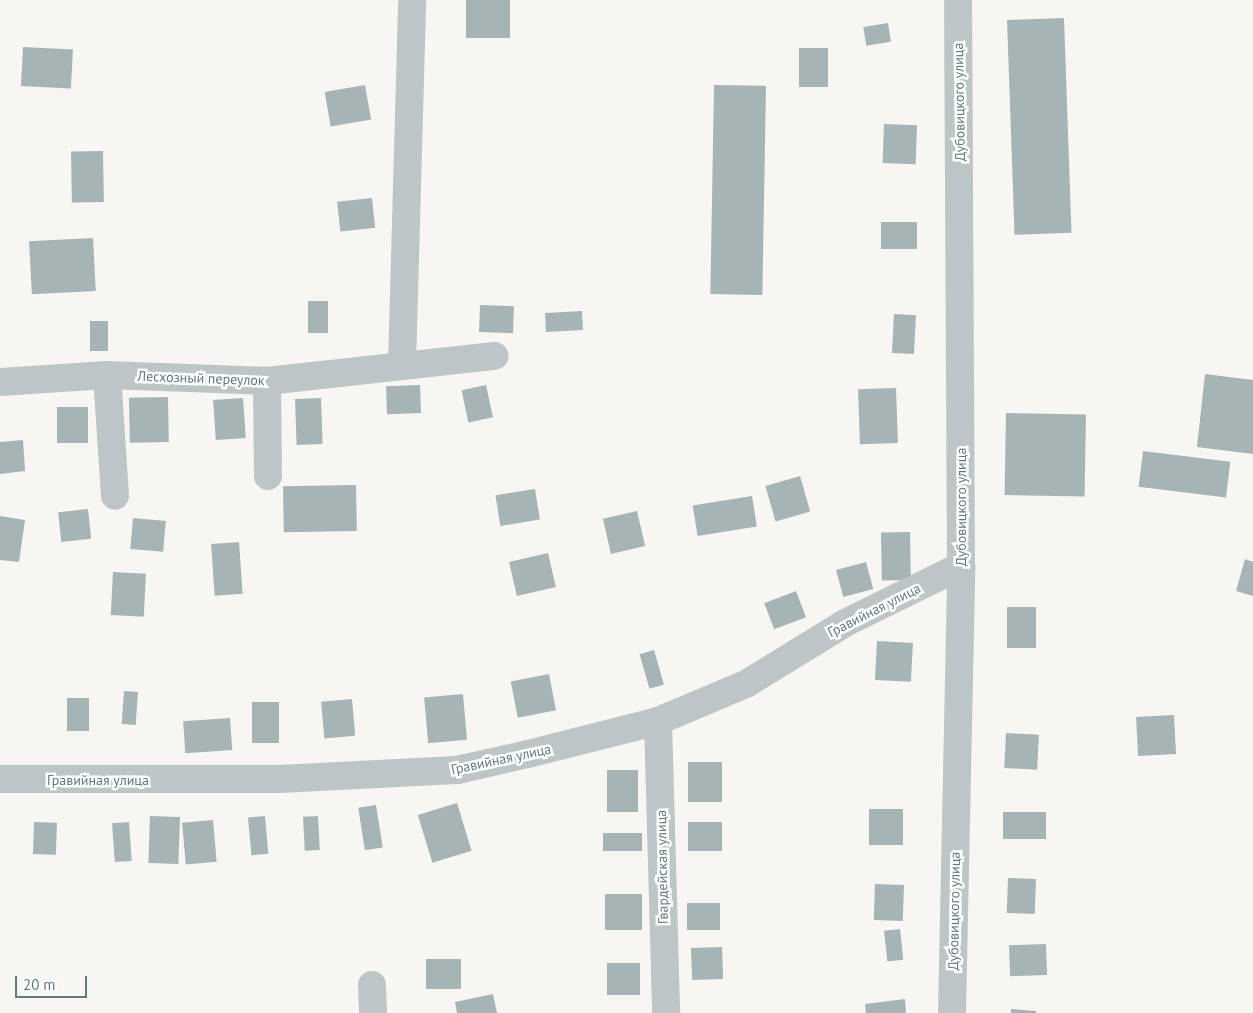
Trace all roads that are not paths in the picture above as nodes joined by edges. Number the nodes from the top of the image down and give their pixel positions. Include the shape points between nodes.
1 (412, 0) edge
2 (958, 0) edge
3 (495, 356) dead end
4 (402, 365) junction
5 (108, 375) junction
6 (267, 381) junction
7 (0, 382) edge
8 (268, 476) dead end
9 (115, 496) dead end
10 (962, 566) junction
11 (658, 721) junction
12 (0, 779) edge
13 (372, 985) dead end
14 (373, 1013) edge
15 (666, 1013) edge
16 (952, 1013) edge

1 - 4 street
2 - 10 street, Дубовицкого улица
3 - 4 street, Лесхозный переулок
4 - 6 street, Лесхозный переулок
5 - 6 street, Лесхозный переулок
5 - 7 street, Лесхозный переулок
5 - 9 street
6 - 8 street
10 - 11 street, Гравийная улица via 846,623 746,684
10 - 16 street, Дубовицкого улица
11 - 12 street, Гравийная улица via 456,770 279,779
11 - 15 street, Гвардейская улица
13 - 14 street

